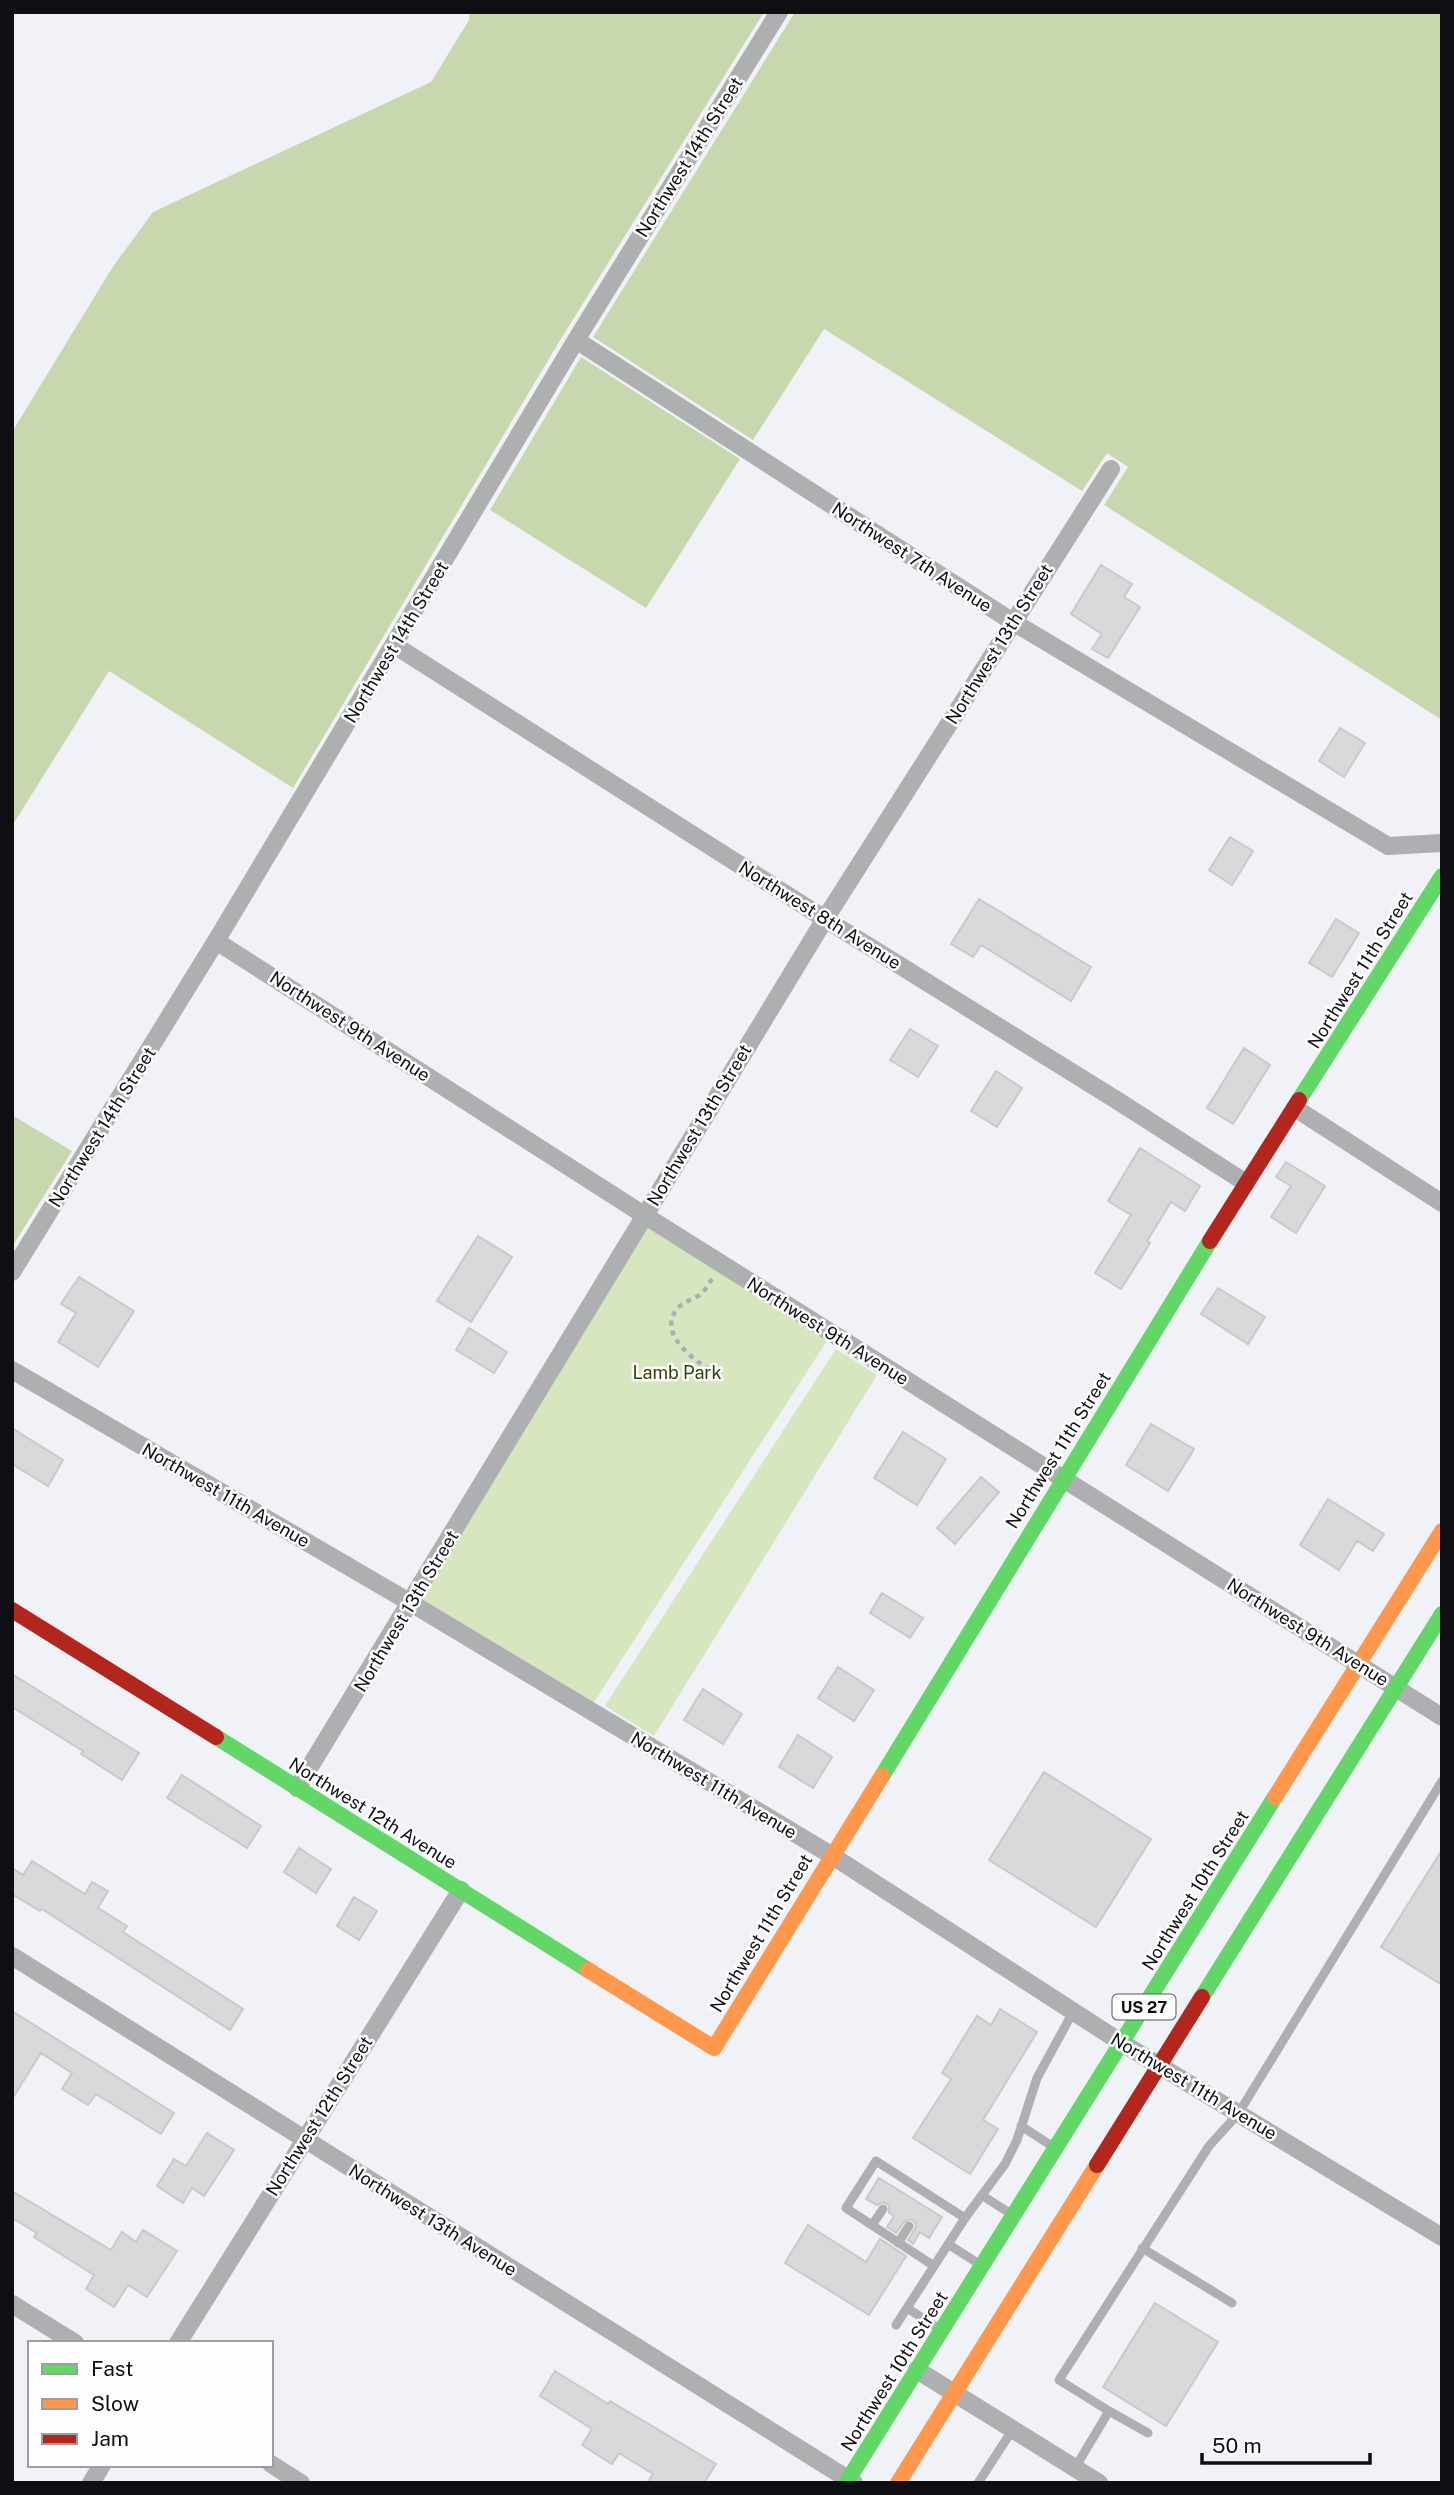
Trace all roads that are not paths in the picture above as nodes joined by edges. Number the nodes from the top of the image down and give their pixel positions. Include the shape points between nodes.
1 (779, 12) edge
2 (576, 340) junction
3 (1111, 469) dead end
4 (1013, 622) junction
5 (394, 645) junction
6 (1442, 843) edge
7 (1442, 876) edge
8 (825, 919) junction
9 (216, 941) junction
10 (1295, 1108) junction
11 (1246, 1183) junction
12 (1442, 1203) edge
13 (644, 1215) junction
14 (12, 1272) edge
15 (12, 1370) edge
16 (1063, 1479) junction
17 (1442, 1531) edge
18 (411, 1603) junction
19 (12, 1610) edge
20 (1442, 1614) edge
21 (1359, 1664) junction
22 (1396, 1687) junction
23 (1442, 1717) edge
24 (1442, 1781) edge
25 (297, 1788) junction
26 (831, 1855) junction
27 (461, 1890) junction
28 (12, 1956) edge
29 (1073, 2012) junction
30 (1122, 2043) junction
31 (714, 2048) joint
32 (1160, 2067) junction
33 (1238, 2114) junction
34 (1021, 2126) junction
35 (304, 2139) junction
36 (1056, 2149) junction
37 (902, 2178) junction
38 (896, 2188) dead end
39 (929, 2196) junction
40 (983, 2196) junction
41 (923, 2205) dead end
42 (883, 2209) dead end
43 (1014, 2216) junction
44 (965, 2218) junction
45 (872, 2225) junction
46 (909, 2226) dead end
47 (1442, 2237) edge
48 (898, 2243) junction
49 (948, 2244) junction
50 (1142, 2248) junction
51 (934, 2266) junction
52 (982, 2266) junction
53 (1232, 2303) dead end
54 (12, 2304) edge
55 (907, 2308) junction
56 (896, 2325) dead end
57 (942, 2330) junction
58 (72, 2341) edge
59 (179, 2341) edge
60 (917, 2370) junction
61 (954, 2393) junction
62 (1109, 2411) junction
63 (1013, 2429) junction
64 (1148, 2433) dead end
65 (273, 2465) edge
66 (101, 2467) edge
67 (1074, 2468) junction
68 (1093, 2481) edge
69 (850, 2482) edge
70 (91, 2483) edge
71 (301, 2483) edge
72 (898, 2483) edge
73 (978, 2483) edge

1 - 2 street, Northwest 14th Street
2 - 4 street, Northwest 7th Avenue
2 - 5 street, Northwest 14th Street
3 - 4 street, Northwest 13th Street
4 - 6 street, Northwest 7th Avenue via 1388,846
4 - 8 street, Northwest 13th Street
5 - 8 street, Northwest 8th Avenue
5 - 9 street, Northwest 14th Street
7 - 10 main road, Northwest 11th Street
8 - 11 street, Northwest 8th Avenue
8 - 13 street, Northwest 13th Street
9 - 13 street, Northwest 9th Avenue
9 - 14 street, Northwest 14th Street
10 - 11 main road, Northwest 11th Street
10 - 12 street
11 - 16 main road, Northwest 11th Street
13 - 16 street, Northwest 9th Avenue
13 - 18 street, Northwest 13th Street
15 - 18 street, Northwest 11th Avenue
16 - 21 street, Northwest 9th Avenue
16 - 26 main road, Northwest 11th Street
17 - 21 main road, Northwest 10th Street / US 27
18 - 25 street, Northwest 13th Street
18 - 26 street, Northwest 11th Avenue
19 - 25 main road, Northwest 12th Avenue
20 - 22 main road, US 27
21 - 22 street, Northwest 9th Avenue
21 - 30 main road, Northwest 10th Street / US 27
22 - 23 street, Northwest 9th Avenue
22 - 32 main road, US 27
24 - 33 lane
25 - 27 main road, Northwest 12th Avenue
26 - 29 street, Northwest 11th Avenue
26 - 31 main road, Northwest 11th Street
27 - 31 main road, Northwest 12th Avenue
27 - 35 street, Northwest 12th Street
28 - 35 street, Northwest 13th Avenue
29 - 30 street, Northwest 11th Avenue
29 - 34 lane via 1037,2078
30 - 32 street, Northwest 11th Avenue
30 - 36 main road, Northwest 10th Street / US 27
32 - 33 street, Northwest 11th Avenue
32 - 61 main road, US 27
33 - 47 street, Northwest 11th Avenue
33 - 50 lane via 1209,2147
34 - 36 lane
34 - 40 lane via 1005,2164
35 - 59 street, Northwest 12th Street
35 - 69 street, Northwest 13th Avenue
36 - 43 main road, Northwest 10th Street / US 27
37 - 38 lane
37 - 39 lane
37 - 45 lane via 876,2161 846,2208
39 - 41 lane
39 - 44 lane
40 - 43 lane
40 - 44 lane
42 - 45 lane
43 - 52 main road, Northwest 10th Street / US 27
44 - 49 lane
45 - 48 lane
46 - 48 lane
48 - 51 lane
49 - 51 lane
49 - 52 lane
50 - 53 lane
50 - 62 lane via 1059,2380
51 - 55 lane
52 - 57 main road, Northwest 10th Street / US 27
54 - 58 street
55 - 56 lane
55 - 57 lane
57 - 60 main road, Northwest 10th Street / US 27
60 - 61 street
60 - 69 main road, Northwest 10th Street / US 27
61 - 63 street
61 - 72 main road, US 27
62 - 64 lane
62 - 67 lane
63 - 67 street
63 - 73 lane
65 - 71 street
66 - 70 street
67 - 68 street

